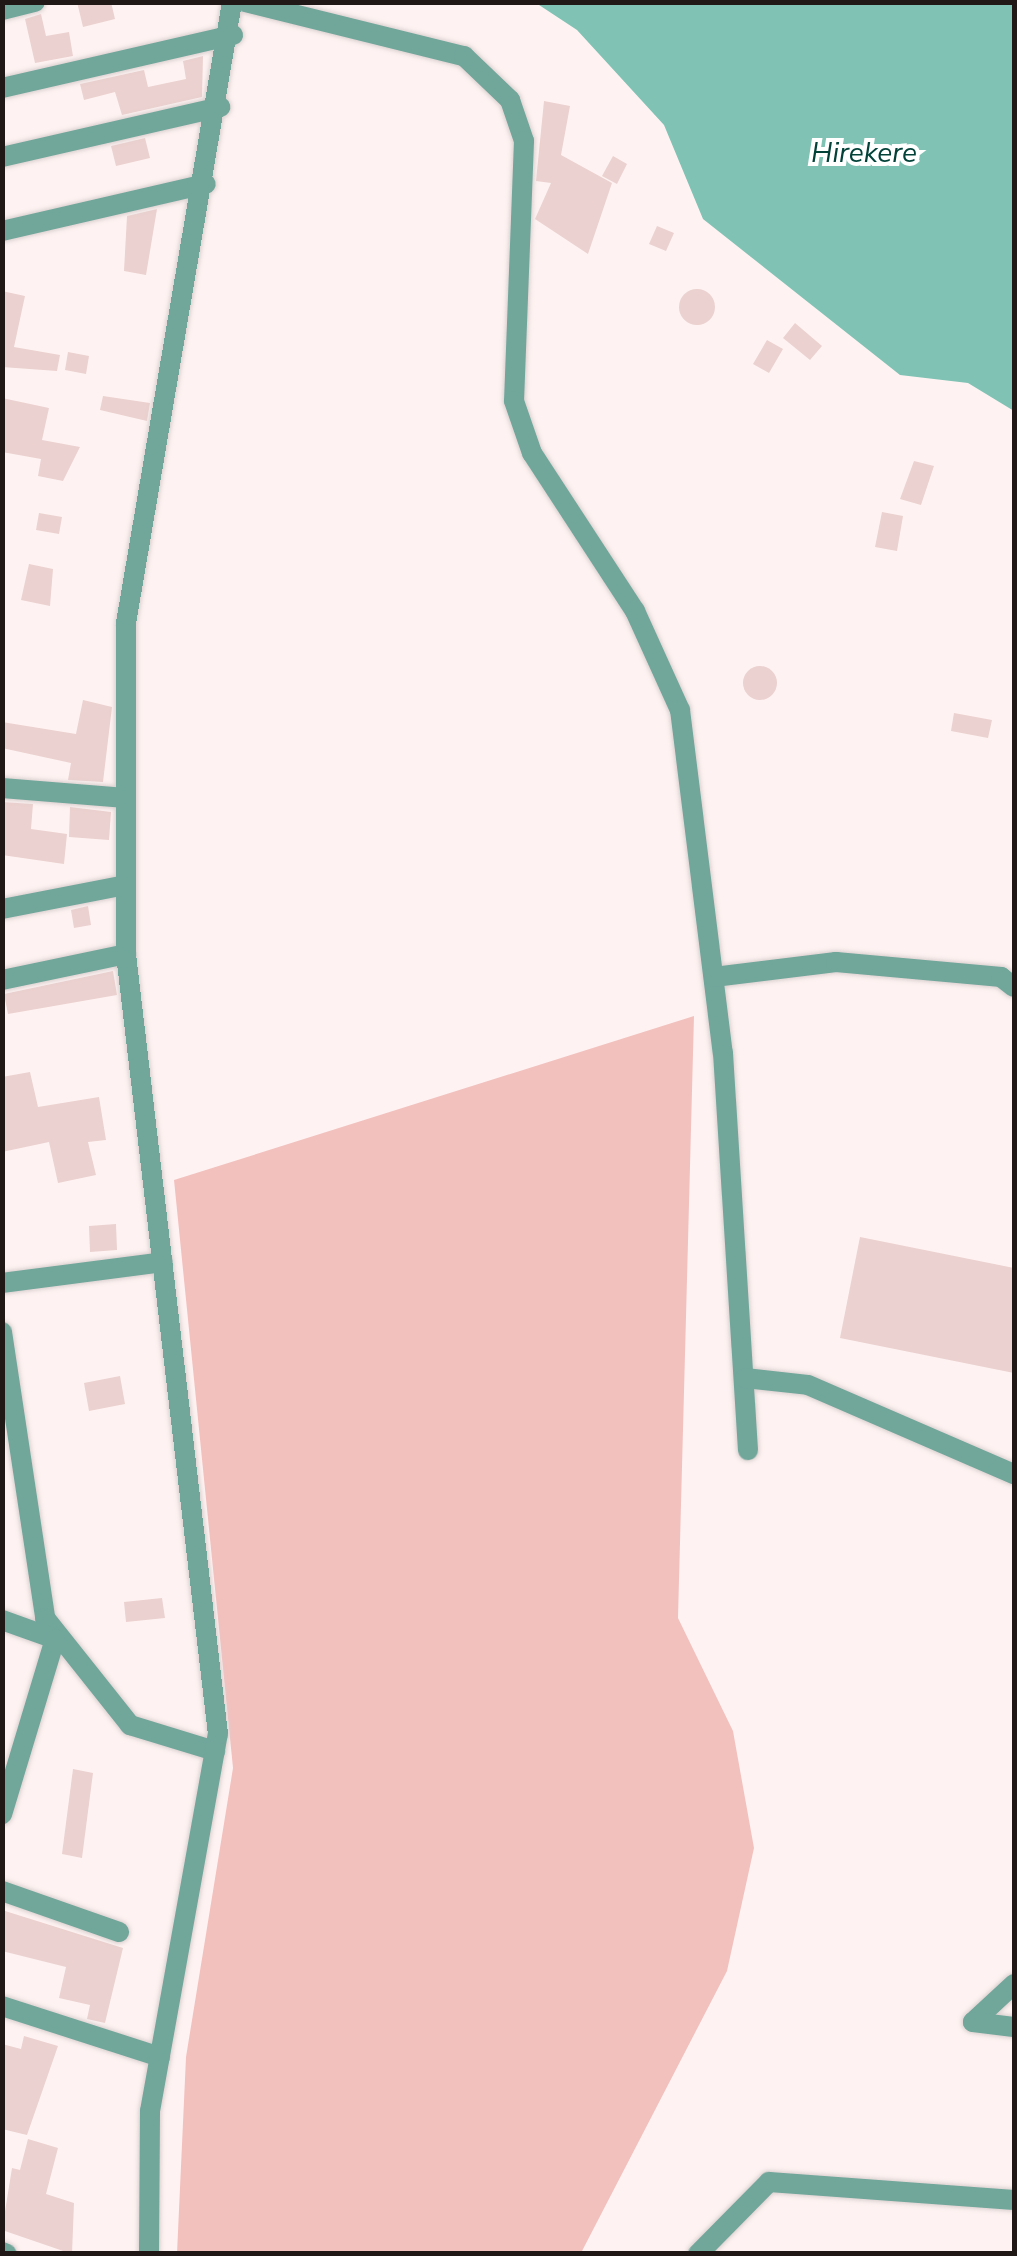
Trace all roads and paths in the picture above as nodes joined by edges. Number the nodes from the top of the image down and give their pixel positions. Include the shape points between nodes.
1 (35, 2) edge
2 (232, 2) edge
3 (245, 2) edge
4 (2, 10) edge
5 (233, 36) junction
6 (2, 88) edge
7 (220, 107) junction
8 (2, 157) edge
9 (206, 184) junction
10 (2, 231) edge
11 (2, 788) edge
12 (126, 798) junction
13 (126, 885) junction
14 (2, 909) edge
15 (126, 954) junction
16 (714, 977) junction
17 (2, 980) edge
18 (1014, 987) edge
19 (163, 1262) junction
20 (2, 1283) edge
21 (2, 1332) edge
22 (744, 1378) junction
23 (748, 1450) dead end
24 (1014, 1474) edge
25 (2, 1620) edge
26 (56, 1639) junction
27 (215, 1751) junction
28 (2, 1814) edge
29 (2, 1891) edge
30 (119, 1932) dead end
31 (1014, 1984) edge
32 (2, 2006) edge
33 (1014, 2027) edge
34 (160, 2056) junction
35 (1014, 2200) edge
36 (148, 2254) edge
37 (698, 2254) edge

1 - 4 street
2 - 5 street
3 - 16 street via 464,56 510,100 524,141 514,401 532,453 635,611 680,710
5 - 6 street
5 - 7 street
7 - 8 street
7 - 9 street
9 - 10 street
9 - 12 street via 126,623
11 - 12 street
12 - 13 street
13 - 14 street
13 - 15 street
15 - 17 street
15 - 19 street
16 - 18 street via 836,962 1002,977
16 - 22 street
19 - 20 street
19 - 27 street
21 - 26 street
22 - 23 street
22 - 24 street via 808,1385
25 - 26 street
26 - 27 street via 130,1725
26 - 28 street
27 - 34 street
29 - 30 street
31 - 33 street via 974,2022
32 - 34 street
34 - 36 street
35 - 37 street via 770,2182

